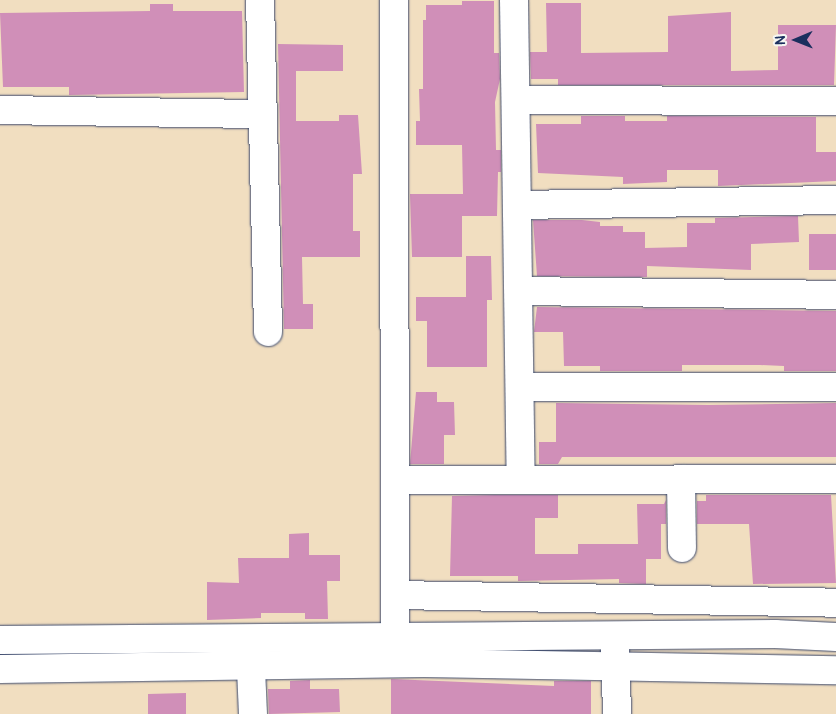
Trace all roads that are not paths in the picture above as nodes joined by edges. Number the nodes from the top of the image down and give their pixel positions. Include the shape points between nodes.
1 (260, 0) edge
2 (394, 0) edge
3 (514, 0) edge
4 (516, 100) junction
5 (836, 101) edge
6 (0, 110) edge
7 (263, 114) junction
8 (836, 200) edge
9 (518, 205) junction
10 (519, 291) junction
11 (836, 295) edge
12 (268, 332) dead end
13 (521, 386) junction
14 (836, 388) edge
15 (521, 479) junction
16 (681, 479) junction
17 (395, 480) junction
18 (836, 480) edge
19 (682, 548) dead end
20 (395, 595) junction
21 (643, 598) junction
22 (836, 602) edge
23 (615, 635) junction
24 (642, 635) junction
25 (395, 637) junction
26 (836, 637) edge
27 (0, 640) edge
28 (423, 650) junction
29 (251, 651) junction
30 (616, 664) junction
31 (0, 669) edge
32 (836, 670) edge
33 (253, 714) edge
34 (617, 714) edge

1 - 7 street
2 - 17 street
3 - 4 street
4 - 5 street
4 - 9 street
6 - 7 street
7 - 12 street
8 - 9 street
9 - 10 street
10 - 11 street
10 - 13 street
13 - 14 street
13 - 15 street
15 - 16 street
15 - 17 street
16 - 18 street
16 - 19 street
17 - 20 street
20 - 21 street
20 - 25 street
21 - 22 street
21 - 24 street
23 - 24 street
23 - 28 street
23 - 30 street
24 - 26 street
25 - 28 street
25 - 29 street
27 - 29 street
28 - 29 street
28 - 30 street
29 - 31 street
29 - 33 street
30 - 32 street
30 - 34 street

